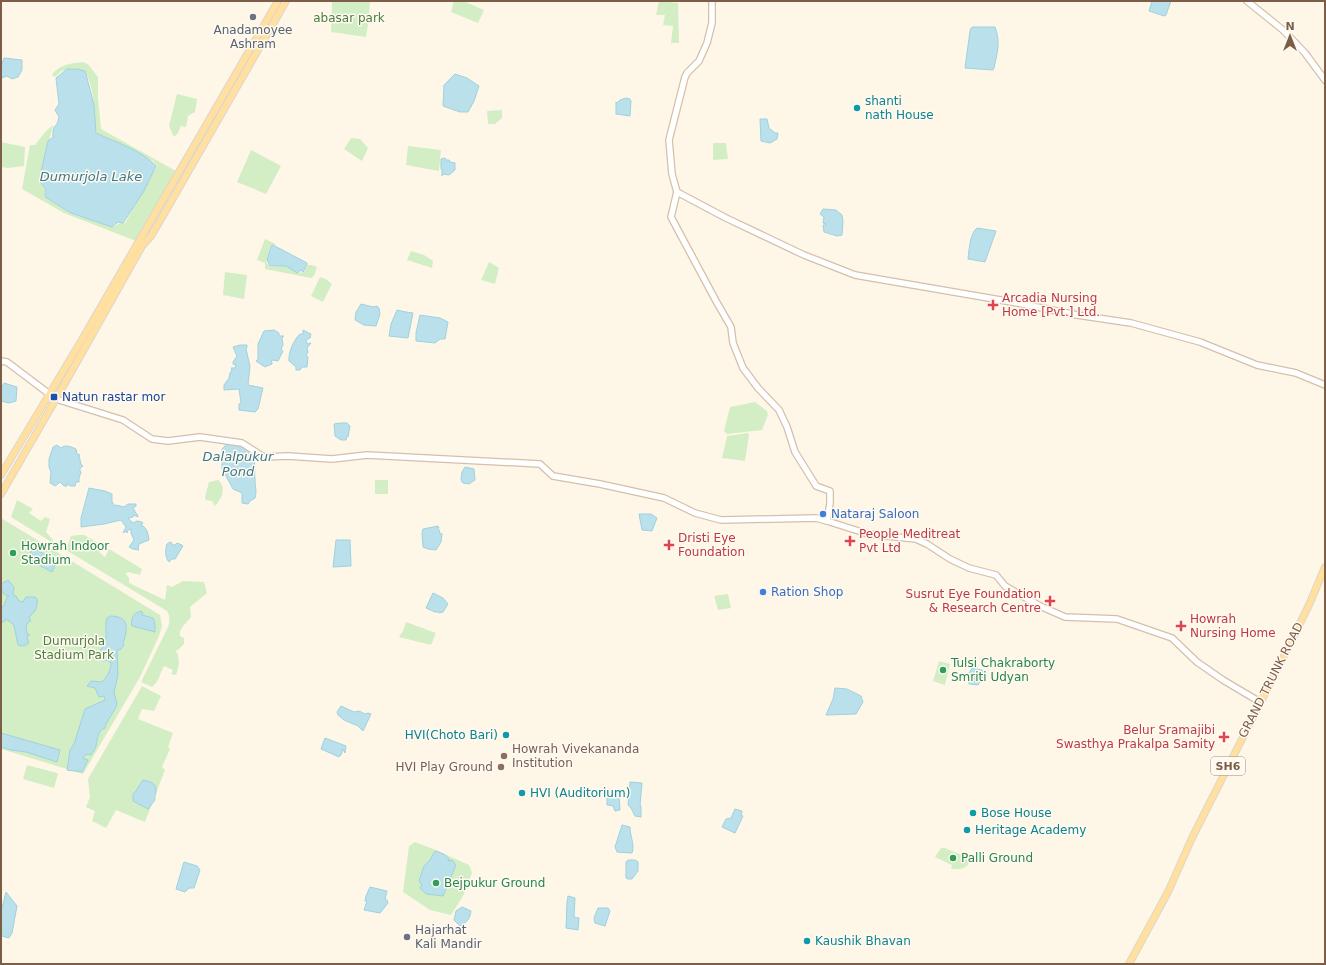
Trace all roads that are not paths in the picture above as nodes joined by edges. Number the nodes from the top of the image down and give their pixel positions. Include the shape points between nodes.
1 (278, 1) edge
2 (286, 1) edge
3 (712, 1) edge
4 (1247, 1) edge
5 (1325, 80) edge
6 (677, 192) junction
7 (1, 362) edge
8 (1325, 385) edge
9 (49, 394) junction
10 (56, 400) junction
11 (1, 475) edge
12 (1, 494) edge
13 (827, 521) junction
14 (1325, 567) edge
15 (1260, 702) junction
16 (1129, 964) edge

1 - 9 main road
2 - 10 main road via 151,236 142,246
3 - 6 main road via 712,24 707,43 699,61 685,77 669,140 672,174
4 - 5 main road via 1283,30 1305,53
6 - 8 main road via 797,252 855,275 1131,323 1200,342 1257,365 1296,373
6 - 13 main road via 671,214 673,221 731,327 733,343 743,368 779,410 795,452 816,486 830,491
7 - 9 main road via 7,362
9 - 10 main road
9 - 11 main road
10 - 12 main road
10 - 13 main road via 123,420 152,439 168,441 200,437 242,443 264,457 332,459 367,455 540,464 553,476 664,498 695,513 721,520 816,518
13 - 15 main road via 868,534 916,539 969,568 996,575 1005,586 1065,617 1117,619 1172,638 1197,662
14 - 15 main road, GRAND TRUNK ROAD / SH6
15 - 16 main road, GRAND TRUNK ROAD / SH6 via 1168,892

